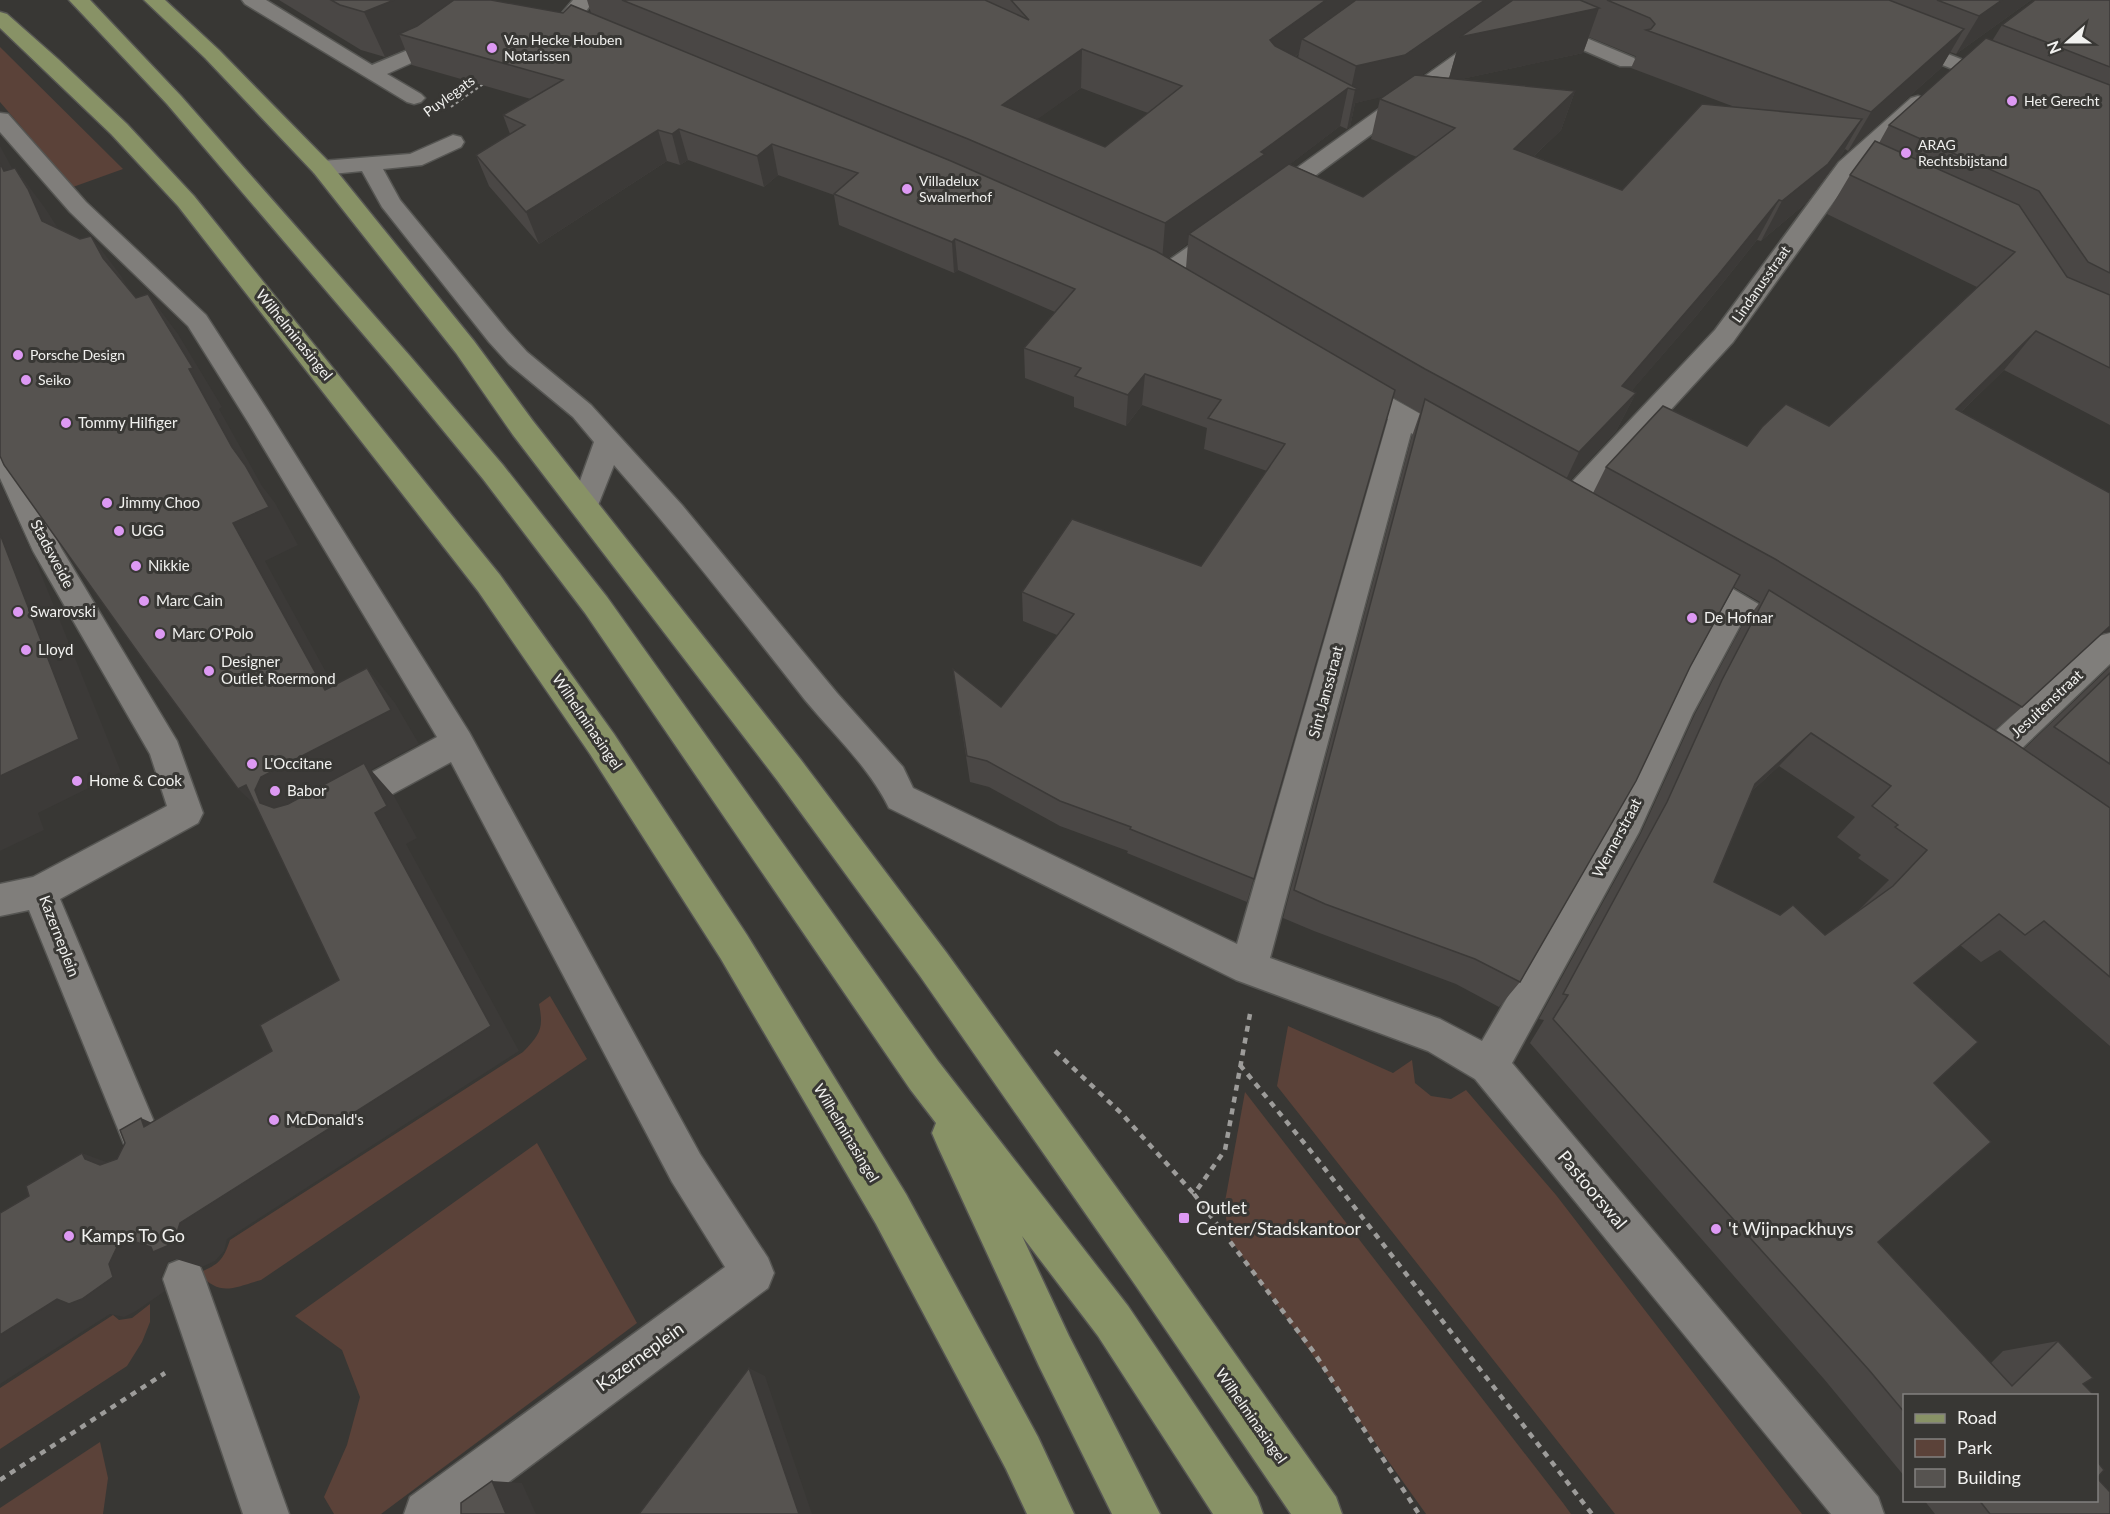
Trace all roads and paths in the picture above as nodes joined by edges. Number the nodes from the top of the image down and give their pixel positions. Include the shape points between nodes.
1 (79, 0) edge
2 (154, 0) edge
3 (252, 0) edge
4 (585, 0) edge
5 (1544, 0) edge
6 (1519, 16) junction
7 (0, 18) edge
8 (462, 20) edge
9 (591, 31) edge
10 (1884, 35) edge
11 (1627, 62) dead end
12 (1953, 71) junction
13 (371, 73) junction
14 (495, 76) edge
15 (2013, 87) edge
16 (414, 98) dead end
17 (447, 111) dead end
18 (1349, 115) dead end
19 (0, 119) edge
20 (1369, 126) junction
21 (453, 142) dead end
22 (370, 166) junction
23 (322, 168) junction
24 (1258, 207) edge
25 (1239, 221) edge
26 (1164, 276) edge
27 (1333, 375) edge
28 (1402, 416) junction
29 (609, 440) junction
30 (0, 448) edge
31 (1473, 456) edge
32 (585, 506) junction
33 (1565, 507) edge
34 (1666, 565) edge
35 (1736, 605) junction
36 (2110, 645) edge
37 (1816, 655) edge
38 (457, 742) junction
39 (165, 751) joint
40 (2014, 782) edge
41 (320, 817) edge
42 (39, 892) junction
43 (0, 900) edge
44 (1249, 968) junction
45 (1051, 1047) dead end
46 (1489, 1066) junction
47 (924, 1075) junction
48 (151, 1162) edge
49 (1194, 1194) junction
50 (184, 1279) dead end
51 (207, 1346) junction
52 (0, 1480) edge
53 (267, 1514) edge
54 (427, 1514) edge
55 (1051, 1514) edge
56 (1137, 1514) edge
57 (1240, 1514) edge
58 (1319, 1514) edge
59 (1419, 1514) edge
60 (1592, 1514) edge
61 (1861, 1514) edge

1 - 47 main road via 182,109 493,472 596,606
2 - 23 main road, Wilhelminasingel
3 - 13 street
4 - 9 street via 561,22
5 - 6 street
6 - 11 street
6 - 20 street
7 - 55 main road, Wilhelminasingel via 119,129 186,201 489,582 734,947 891,1209
8 - 13 street via 422,51
10 - 12 street
12 - 15 street
12 - 33 street, Lindanusstraat via 1857,172 1724,336
13 - 16 street
14 - 17 path, Puylegats
18 - 20 street
19 - 38 street via 78,207 197,321
20 - 24 street
21 - 22 street via 414,160
22 - 23 street
22 - 29 street via 390,201 498,336
23 - 32 main road, Wilhelminasingel
25 - 26 street
27 - 28 street
28 - 31 street
28 - 44 street, Sint Jansstraat
29 - 32 street
29 - 44 street via 891,777 901,798
30 - 39 street, Stadsweide via 48,552
32 - 58 main road, Wilhelminasingel via 933,964
34 - 35 street
35 - 37 street
35 - 46 street, Wernerstraat via 1678,710 1627,822
36 - 40 street, Jesuitenstraat via 1975,756
38 - 41 street
38 - 54 street, Kazerneplein via 686,1168 753,1273
39 - 42 street, Kazerneplein via 186,813
42 - 43 street
42 - 48 street, Kazerneplein
44 - 46 street, Pastoorswal via 1440,1037
45 - 49 path via 1121,1113
46 - 61 street, Pastoorswal
47 - 56 main road via 1054,1351
47 - 57 main road via 1113,1321
49 - 59 path via 1313,1351
49 - 60 path via 1225,1150 1240,1065
50 - 51 street
51 - 52 path
51 - 53 street

